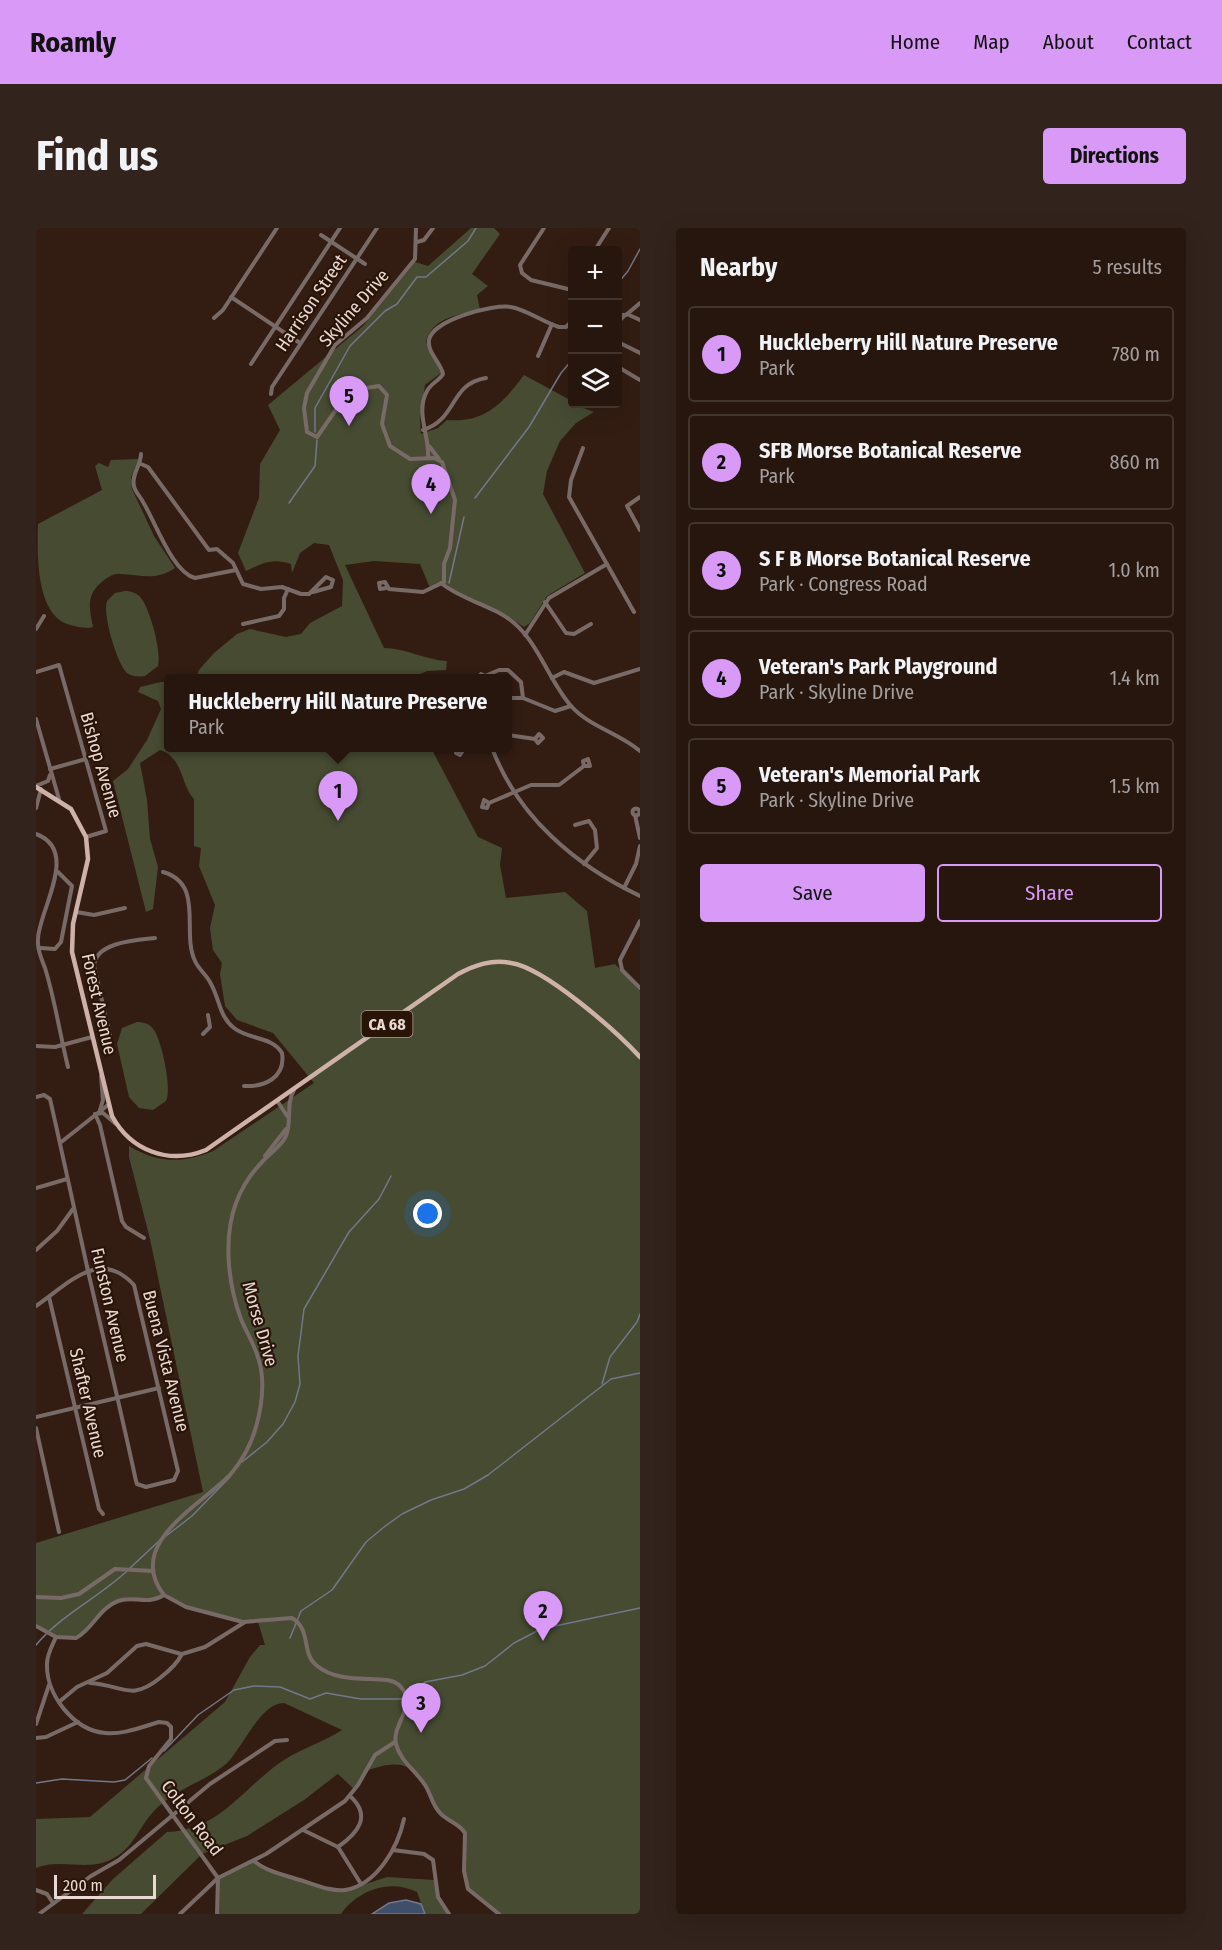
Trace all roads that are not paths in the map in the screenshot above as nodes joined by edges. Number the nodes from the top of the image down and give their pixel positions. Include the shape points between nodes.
1 (277, 228) edge
2 (340, 228) edge
3 (376, 228) edge
4 (416, 228) edge
5 (433, 228) edge
6 (544, 228) edge
7 (609, 228) edge
8 (321, 235) dead end
9 (331, 242) junction
10 (417, 242) junction
11 (598, 246) edge
12 (357, 258) junction
13 (365, 264) dead end
14 (568, 287) edge
15 (231, 297) junction
16 (640, 303) edge
17 (622, 314) edge
18 (626, 314) junction
19 (214, 318) dead end
20 (622, 318) edge
21 (640, 320) edge
22 (552, 324) junction
23 (568, 325) edge
24 (275, 326) junction
25 (300, 343) junction
26 (622, 344) edge
27 (640, 352) edge
28 (538, 356) dead end
29 (251, 364) dead end
30 (622, 369) edge
31 (486, 378) dead end
32 (640, 380) edge
33 (270, 394) dead end
34 (423, 429) junction
35 (428, 447) junction
36 (583, 448) dead end
37 (141, 454) dead end
38 (428, 458) junction
39 (422, 459) junction
40 (439, 460) junction
41 (141, 464) junction
42 (640, 497) edge
43 (640, 530) edge
44 (607, 564) junction
45 (236, 570) junction
46 (441, 584) junction
47 (386, 588) dead end
48 (288, 589) junction
49 (313, 592) junction
50 (546, 602) junction
51 (634, 612) dead end
52 (44, 616) dead end
53 (243, 624) dead end
54 (591, 624) dead end
55 (36, 629) edge
56 (525, 634) junction
57 (640, 669) edge
58 (36, 672) edge
59 (491, 674) edge
60 (552, 678) junction
61 (512, 698) edge
62 (523, 698) junction
63 (571, 706) junction
64 (36, 719) edge
65 (512, 736) edge
66 (535, 739) dead end
67 (640, 751) edge
68 (494, 752) edge
69 (86, 759) junction
70 (584, 766) dead end
71 (50, 769) junction
72 (38, 787) edge
73 (514, 792) junction
74 (59, 799) junction
75 (489, 802) dead end
76 (36, 808) edge
77 (635, 815) dead end
78 (575, 825) dead end
79 (36, 834) edge
80 (86, 837) junction
81 (640, 838) edge
82 (640, 846) edge
83 (584, 864) junction
84 (57, 869) junction
85 (163, 872) dead end
86 (64, 880) junction
87 (55, 881) junction
88 (624, 888) junction
89 (640, 896) edge
90 (125, 908) dead end
91 (76, 912) junction
92 (640, 921) edge
93 (155, 938) dead end
94 (41, 948) junction
95 (640, 988) edge
96 (208, 1016) dead end
97 (203, 1034) dead end
98 (110, 1036) dead end
99 (92, 1037) junction
100 (63, 1045) junction
101 (36, 1046) edge
102 (640, 1057) edge
103 (68, 1067) dead end
104 (101, 1076) junction
105 (244, 1086) dead end
106 (294, 1090) junction
107 (36, 1097) edge
108 (278, 1102) junction
109 (108, 1105) junction
110 (97, 1113) junction
111 (289, 1119) junction
112 (116, 1124) junction
113 (60, 1143) junction
114 (67, 1179) junction
115 (36, 1188) edge
116 (73, 1209) junction
117 (144, 1238) dead end
118 (36, 1250) edge
119 (88, 1271) junction
120 (49, 1297) junction
121 (36, 1306) edge
122 (159, 1388) junction
123 (117, 1398) junction
124 (75, 1408) junction
125 (36, 1417) edge
126 (36, 1428) edge
127 (172, 1481) joint
128 (103, 1514) dead end
129 (59, 1532) dead end
130 (153, 1571) junction
131 (164, 1595) junction
132 (36, 1597) edge
133 (245, 1622) junction
134 (36, 1626) edge
135 (56, 1637) junction
136 (182, 1654) junction
137 (90, 1683) junction
138 (49, 1684) junction
139 (59, 1702) junction
140 (78, 1722) junction
141 (36, 1724) edge
142 (36, 1738) edge
143 (287, 1740) dead end
144 (395, 1742) junction
145 (350, 1796) junction
146 (172, 1815) junction
147 (404, 1819) dead end
148 (303, 1830) junction
149 (338, 1847) junction
150 (393, 1850) junction
151 (254, 1861) junction
152 (218, 1878) junction
153 (361, 1884) junction
154 (36, 1890) edge
155 (53, 1903) junction
156 (39, 1914) edge
157 (180, 1914) edge
158 (217, 1914) edge
159 (449, 1914) edge
160 (500, 1914) edge

1 - 15 street
2 - 9 street
3 - 12 street, Harrison Street
4 - 10 street
5 - 10 street via 424,240
6 - 14 street via 520,265 522,273 539,283
7 - 11 street
8 - 9 street
9 - 12 street
9 - 24 street
10 - 39 street, Skyline Drive via 413,262 367,318 335,345 307,393 304,412 307,432 317,437 340,404 366,388 379,387 387,395 382,424 390,446 407,458
12 - 13 street
12 - 25 street, Harrison Street
15 - 19 street
15 - 24 street
16 - 18 street
17 - 18 street
18 - 20 street
18 - 21 street
22 - 23 street
22 - 28 street
22 - 34 street via 507,307 439,325 429,343 443,374 426,392
24 - 25 street
24 - 29 street
25 - 33 street, Harrison Street
26 - 27 street
30 - 32 street
31 - 34 street via 468,383 440,422
34 - 35 street
35 - 38 street
35 - 39 street
35 - 40 street
36 - 44 street via 569,497
37 - 41 street
38 - 39 street, Skyline Drive
38 - 40 street, Skyline Drive
40 - 46 street via 455,500
41 - 45 street via 148,467 209,550 217,549
41 - 45 street via 134,476 134,487 159,537 185,573 198,578
42 - 43 street via 627,506
44 - 50 street
44 - 51 street
45 - 48 street via 241,582 251,587
46 - 47 street via 423,592
46 - 56 street via 456,595 508,618
48 - 49 street via 301,594
48 - 53 street via 285,608 279,616
49 - 49 street via 324,578 333,580 331,587
50 - 54 street via 566,633 574,634
50 - 56 street
52 - 55 street
56 - 60 street
57 - 60 street via 601,682 583,681 564,672
58 - 69 street, Bishop Avenue via 59,665
59 - 62 street via 499,670 514,673 521,682
60 - 63 street
61 - 62 street
62 - 63 street via 551,711
63 - 67 street
64 - 71 street
65 - 66 street
68 - 73 street
69 - 71 street
69 - 80 street, Bishop Avenue via 106,831
70 - 73 street via 559,785 531,785
71 - 72 street via 48,781
71 - 74 street
72 - 74 main road, Forest Avenue / CA 68
72 - 76 street
73 - 75 street
73 - 83 street via 538,824
74 - 80 main road, Forest Avenue / CA 68 via 71,809
77 - 81 street
78 - 83 street via 587,821 595,830 597,848
79 - 84 street via 52,845
80 - 91 main road, Forest Avenue / CA 68 via 88,859
82 - 88 street
83 - 88 street
84 - 86 street
84 - 87 street
85 - 105 street via 176,877 184,888 190,909 192,954 212,984 223,1016 240,1032 271,1042 282,1053 281,1067 271,1081 258,1087
86 - 87 street
86 - 94 street via 72,886 61,942 55,949
87 - 94 street via 40,923
88 - 89 street
90 - 91 street via 94,915
91 - 99 main road, Forest Avenue / CA 68 via 72,952
92 - 95 street via 620,963
93 - 98 street via 104,950 96,957 94,966
94 - 100 street
96 - 97 street via 210,1027
99 - 100 street
99 - 104 main road, Forest Avenue / CA 68
100 - 101 street
100 - 103 street
102 - 106 main road, CA 68 via 619,1035 542,976 513,963 490,962 458,974
104 - 109 main road, Forest Avenue / CA 68
104 - 110 street via 103,1105
106 - 108 main road, CA 68
106 - 111 street, Morse Drive via 289,1100
107 - 113 street, Funston Avenue via 47,1096
108 - 111 street
108 - 112 main road, Forest Avenue / CA 68 via 198,1154 161,1155 144,1149 127,1138
109 - 110 street
109 - 112 main road, Forest Avenue / CA 68
110 - 112 street via 104,1113
110 - 113 street
110 - 117 street via 120,1217 126,1227
111 - 130 street, Morse Drive via 288,1127 239,1197 228,1238 237,1307 261,1368 262,1391 255,1429 236,1468 165,1534 155,1553
113 - 114 street, Funston Avenue
114 - 115 street
114 - 116 street, Funston Avenue
116 - 118 street
116 - 119 street, Funston Avenue
119 - 120 street
119 - 122 street, Buena Vista Avenue via 110,1269 136,1288
119 - 123 street, Funston Avenue
120 - 121 street
120 - 124 street, Shafter Avenue
122 - 123 street
122 - 127 street, Buena Vista Avenue via 178,1471
123 - 124 street
123 - 127 street, Funston Avenue via 138,1485 146,1488
124 - 125 street
124 - 128 street, Shafter Avenue
126 - 129 street
130 - 131 street
130 - 132 street via 115,1569 79,1594
131 - 133 street via 186,1607
131 - 135 street via 150,1601 119,1601 101,1613 81,1636
133 - 136 street via 205,1647
133 - 144 street via 290,1617 303,1628 311,1658 320,1668 350,1679 382,1679 398,1684 407,1704
134 - 135 street
135 - 138 street, Colton Road via 47,1660
136 - 137 street via 142,1645
136 - 137 street via 146,1690 124,1691 109,1684
137 - 139 street via 77,1687
138 - 139 street, Colton Road
138 - 141 street
139 - 140 street, Colton Road
140 - 142 street
140 - 146 street, Colton Road via 93,1731 110,1734 159,1722 169,1724 171,1740 149,1766 146,1778
143 - 146 street via 275,1741 210,1784
144 - 145 street via 375,1755
144 - 160 street via 437,1810 465,1833 465,1876 470,1892
145 - 148 street
145 - 149 street via 361,1808 362,1819
146 - 152 street, Colton Road
146 - 155 street via 119,1860
147 - 150 street
148 - 149 street
148 - 151 street
149 - 153 street
150 - 153 street
150 - 159 street via 431,1858 438,1897
151 - 152 street
151 - 153 street via 326,1888 344,1890
152 - 157 street
152 - 158 street, Colton Road
154 - 155 street via 47,1894
155 - 156 street

